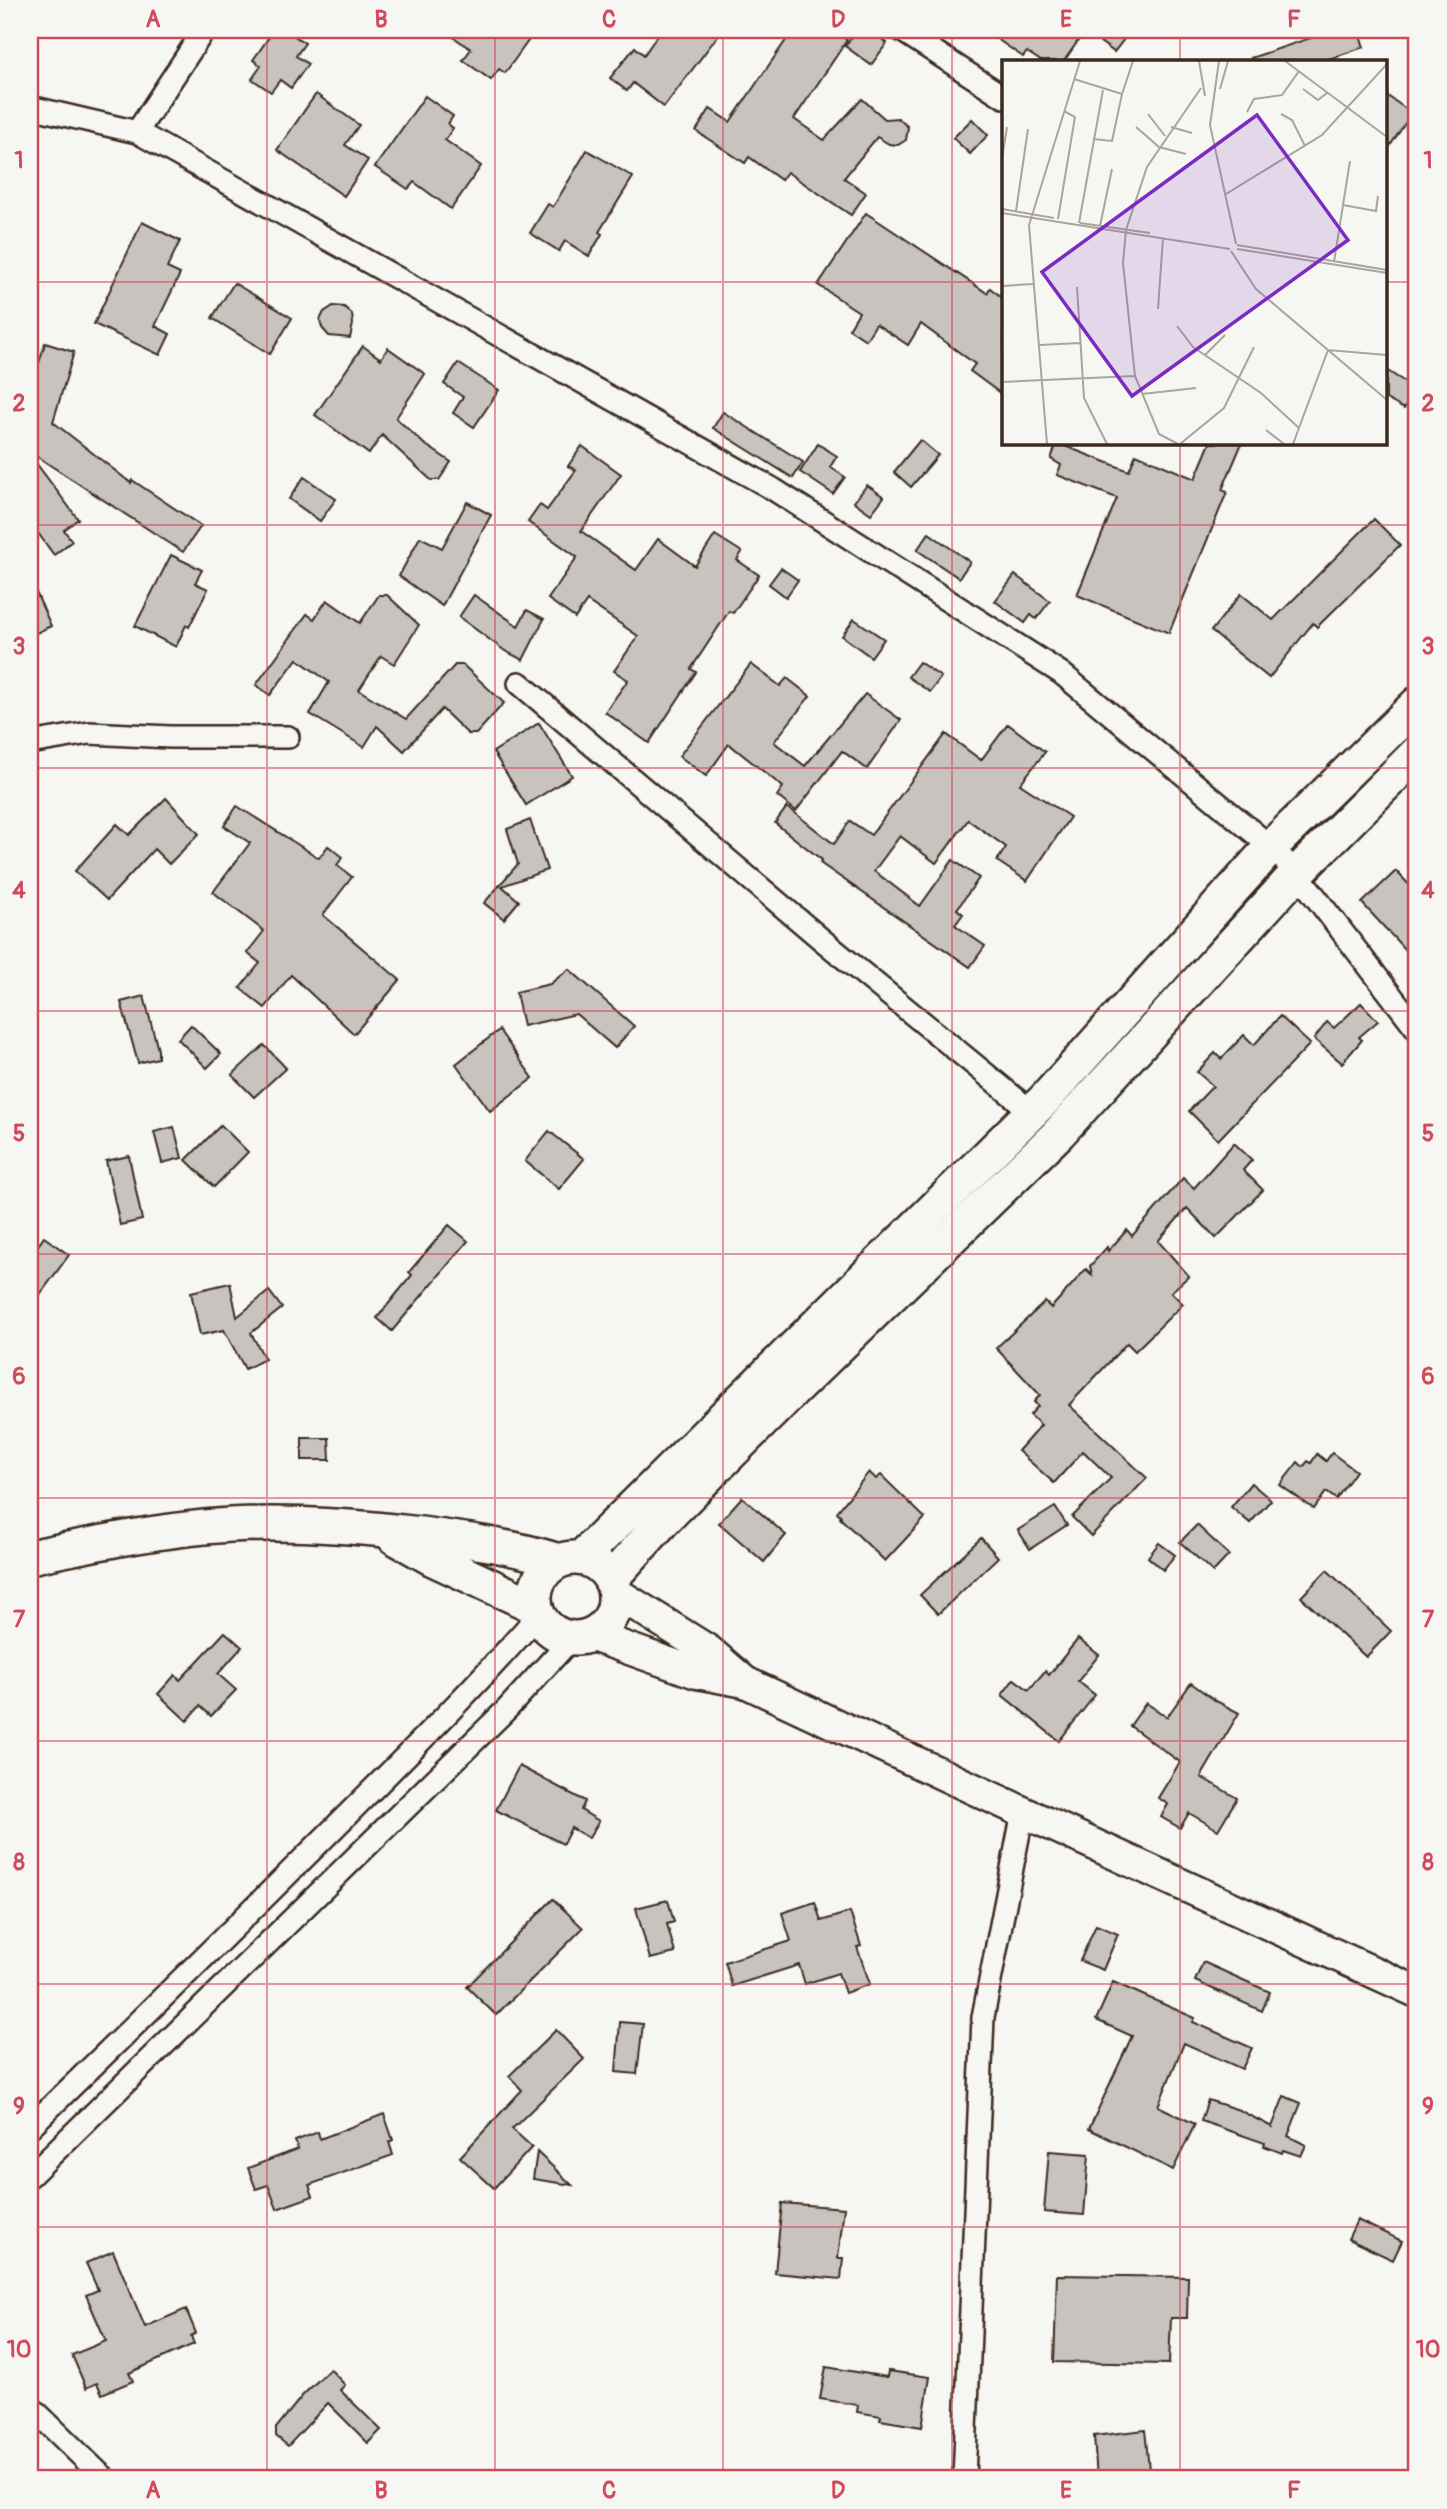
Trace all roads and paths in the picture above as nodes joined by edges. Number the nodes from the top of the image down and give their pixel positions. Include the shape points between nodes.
1 (205, 30) edge
2 (901, 30) edge
3 (1002, 96) edge
4 (30, 107) edge
5 (137, 132) junction
6 (519, 683) dead end
7 (1417, 704) edge
8 (288, 737) dead end
9 (30, 743) edge
10 (1417, 753) edge
11 (1271, 847) junction
12 (1297, 873) junction
13 (1417, 1029) edge
14 (1032, 1112) junction
15 (379, 1530) junction
16 (30, 1557) edge
17 (570, 1560) junction
18 (613, 1586) junction
19 (538, 1610) junction
20 (581, 1637) junction
21 (745, 1682) junction
22 (1023, 1812) junction
23 (1417, 1992) edge
24 (30, 2127) edge
25 (30, 2176) edge
26 (30, 2406) edge
27 (105, 2479) edge
28 (964, 2479) edge

1 - 5 street
2 - 3 street
4 - 5 street
5 - 11 street via 773,489 1061,673
6 - 14 street
7 - 11 main road
8 - 9 street via 89,733
10 - 12 main road
11 - 12 street
11 - 14 main road
12 - 13 street
12 - 18 main road via 1058,1134 664,1520
14 - 17 main road
15 - 16 main road via 229,1525
15 - 17 main road via 492,1544
15 - 19 main road
17 - 18 main road via 593,1562
17 - 19 main road via 548,1569 540,1580
18 - 20 main road via 607,1623
18 - 21 main road via 709,1651
19 - 20 main road via 549,1628
19 - 24 street via 497,1662 400,1762
20 - 21 main road via 697,1674
20 - 25 street
21 - 22 main road
22 - 23 main road
22 - 28 street via 983,2017
26 - 27 street

